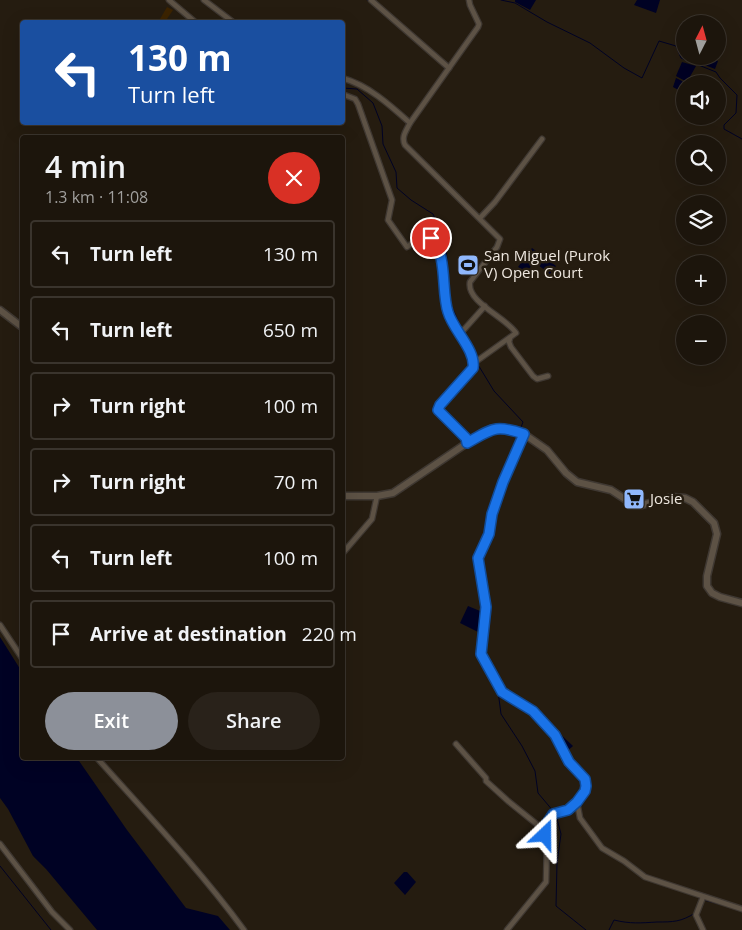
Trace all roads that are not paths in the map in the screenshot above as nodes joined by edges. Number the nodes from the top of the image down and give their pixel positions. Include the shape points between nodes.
1 (169, 0) edge
2 (204, 0) edge
3 (371, 0) edge
4 (469, 0) edge
5 (194, 20) edge
6 (230, 20) edge
7 (449, 68) junction
8 (345, 79) edge
9 (345, 95) edge
10 (410, 123) junction
11 (542, 139) dead end
12 (480, 218) junction
13 (485, 306) junction
14 (0, 310) edge
15 (20, 326) edge
16 (463, 332) junction
17 (510, 338) junction
18 (474, 363) junction
19 (548, 376) dead end
20 (524, 434) junction
21 (467, 443) junction
22 (345, 496) edge
23 (377, 496) junction
24 (345, 550) edge
25 (742, 603) edge
26 (0, 625) edge
27 (20, 655) edge
28 (456, 744) dead end
29 (98, 760) edge
30 (577, 802) junction
31 (544, 830) junction
32 (0, 844) edge
33 (703, 897) junction
34 (742, 909) edge
35 (70, 930) edge
36 (244, 930) edge
37 (507, 930) edge
38 (703, 930) edge

1 - 5 street
2 - 6 street
3 - 7 street
4 - 7 street via 479,24
7 - 10 street
8 - 10 street via 362,85
9 - 16 street via 358,104 392,200 388,220 407,247 423,235 429,236 437,246 448,312 454,326
10 - 12 street via 404,136 405,145
11 - 12 street
12 - 13 street via 500,238 470,282 470,291
13 - 16 street
13 - 17 street via 516,331
14 - 15 street
16 - 18 street
17 - 18 street
17 - 19 street via 511,347 533,376 537,379
18 - 21 street via 438,410 466,438
20 - 21 street via 498,428
20 - 25 street via 547,450 577,482 611,490 634,505 672,497 693,502 714,523 717,534 707,586 720,598
20 - 30 street via 503,482 489,534 478,558 486,607 481,654 502,692 533,711 555,735 569,762 585,779 585,791
21 - 23 street via 393,493
22 - 23 street
23 - 24 street via 372,519
26 - 27 street
28 - 31 street via 486,781
29 - 36 street via 174,843
30 - 31 street via 568,810 553,814
30 - 33 street via 580,818 602,848 645,877
31 - 37 street via 547,842 546,882
32 - 35 street via 52,912
33 - 34 street
33 - 38 street via 696,915

